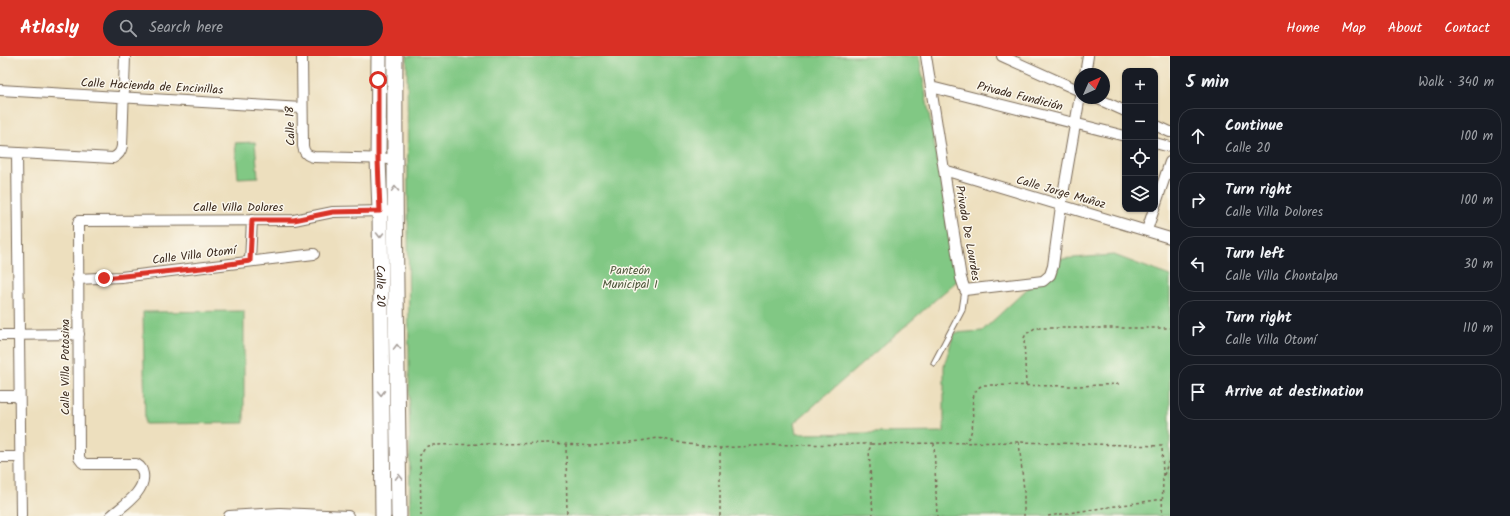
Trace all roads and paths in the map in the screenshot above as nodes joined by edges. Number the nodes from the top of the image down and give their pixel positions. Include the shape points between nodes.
1 (125, 56) edge
2 (302, 56) edge
3 (379, 56) edge
4 (395, 56) edge
5 (926, 56) edge
6 (1002, 56) edge
7 (1088, 56) edge
8 (1086, 68) edge
9 (378, 80) junction
10 (394, 81) junction
11 (931, 87) junction
12 (1074, 87) edge
13 (0, 90) edge
14 (123, 98) junction
15 (1079, 104) edge
16 (1109, 104) edge
17 (302, 108) junction
18 (1122, 110) edge
19 (1076, 123) junction
20 (1158, 126) edge
21 (1170, 132) edge
22 (1122, 135) edge
23 (1158, 144) edge
24 (1170, 147) edge
25 (0, 152) edge
26 (17, 153) junction
27 (394, 159) junction
28 (378, 160) junction
29 (1170, 162) edge
30 (944, 170) junction
31 (1158, 199) edge
32 (1061, 206) junction
33 (380, 211) junction
34 (396, 212) junction
35 (1154, 212) edge
36 (252, 220) junction
37 (79, 221) joint
38 (1147, 230) junction
39 (1170, 238) edge
40 (314, 254) dead end
41 (250, 261) junction
42 (77, 279) junction
43 (965, 290) junction
44 (1170, 328) edge
45 (79, 334) junction
46 (0, 335) edge
47 (18, 336) junction
48 (934, 363) dead end
49 (381, 369) junction
50 (398, 370) junction
51 (1120, 384) dead end
52 (1026, 386) junction
53 (0, 396) edge
54 (19, 396) junction
55 (1019, 442) junction
56 (934, 443) junction
57 (963, 443) junction
58 (566, 444) junction
59 (872, 444) junction
60 (720, 448) junction
61 (0, 457) edge
62 (20, 457) junction
63 (1170, 460) edge
64 (1163, 477) junction
65 (1162, 499) junction
66 (21, 516) edge
67 (110, 516) edge
68 (229, 516) edge
69 (348, 516) edge
70 (383, 516) edge
71 (399, 516) edge
72 (421, 516) edge
73 (567, 516) edge
74 (720, 516) edge
75 (873, 516) edge
76 (937, 516) edge
77 (1024, 516) edge
78 (1048, 516) edge
79 (1162, 516) edge

1 - 14 street
2 - 17 street, Calle 18
3 - 9 main road, Calle 20
4 - 10 main road, Calle 20
5 - 11 street, Privada De Lourdes
6 - 12 street
7 - 8 street
9 - 10 main road
9 - 28 main road, Calle 20
10 - 27 main road, Calle 20
11 - 19 street, Privada Fundición
11 - 30 street, Privada De Lourdes
13 - 14 street, Calle Hacienda de Encinillas
14 - 17 street, Calle Hacienda de Encinillas
14 - 26 street via 122,146 119,154 113,158
15 - 19 street, Privada De Lourdes
16 - 18 street
17 - 28 street, Calle 18 via 303,146 306,154 314,158
19 - 22 street, Privada Fundición
19 - 32 street, Privada De Lourdes
20 - 21 street
23 - 24 street
25 - 26 street
26 - 47 street
27 - 28 street, Calle 18
34 -> 27 main road, Calle 20
28 - 33 main road, Calle 20
29 - 31 street
30 - 32 street, Calle Jorge Muñoz
30 - 43 street, Privada De Lourdes
32 - 38 street, Calle Jorge Muñoz
32 - 43 street, Privada De Lourdes via 1053,266 1047,278 1043,281
33 - 34 street, Calle Villa Dolores
33 - 36 street, Calle Villa Dolores via 333,212 294,220
33 -> 49 main road, Calle 20
50 -> 34 main road, Calle 20
35 - 38 street
36 - 37 street, Calle Villa Dolores
36 - 41 street
37 - 42 street, Calle Villa Potosina
38 - 39 street, Calle Jorge Muñoz
40 - 41 street, Calle Villa Otomí
41 - 42 street, Calle Villa Otomí via 121,277
42 - 45 street, Calle Villa Potosina
43 - 48 lane via 962,310
44 - 52 path via 1030,330 1024,338
45 - 47 street
45 - 67 street, Calle Villa Potosina via 79,458 85,464 131,464 139,466 142,470 143,478 136,494
46 - 47 street
47 - 54 street
49 - 50 main road
49 -> 70 main road, Calle 20
71 -> 50 main road, Calle 20
51 - 52 path
52 - 57 path via 978,387 973,396 971,434
53 - 54 street
54 - 62 street
55 - 57 path
55 - 64 path via 1162,446
55 - 77 path
56 - 57 path
56 - 59 path
56 - 76 path
58 - 60 path via 592,446 658,438
58 - 72 path via 425,447 420,455
58 - 73 path
59 - 60 path
59 - 75 path via 869,450
60 - 74 path
61 - 62 street
62 - 66 street
63 - 64 path
64 - 65 path
65 - 78 path
65 - 79 path
68 - 69 street via 280,513

